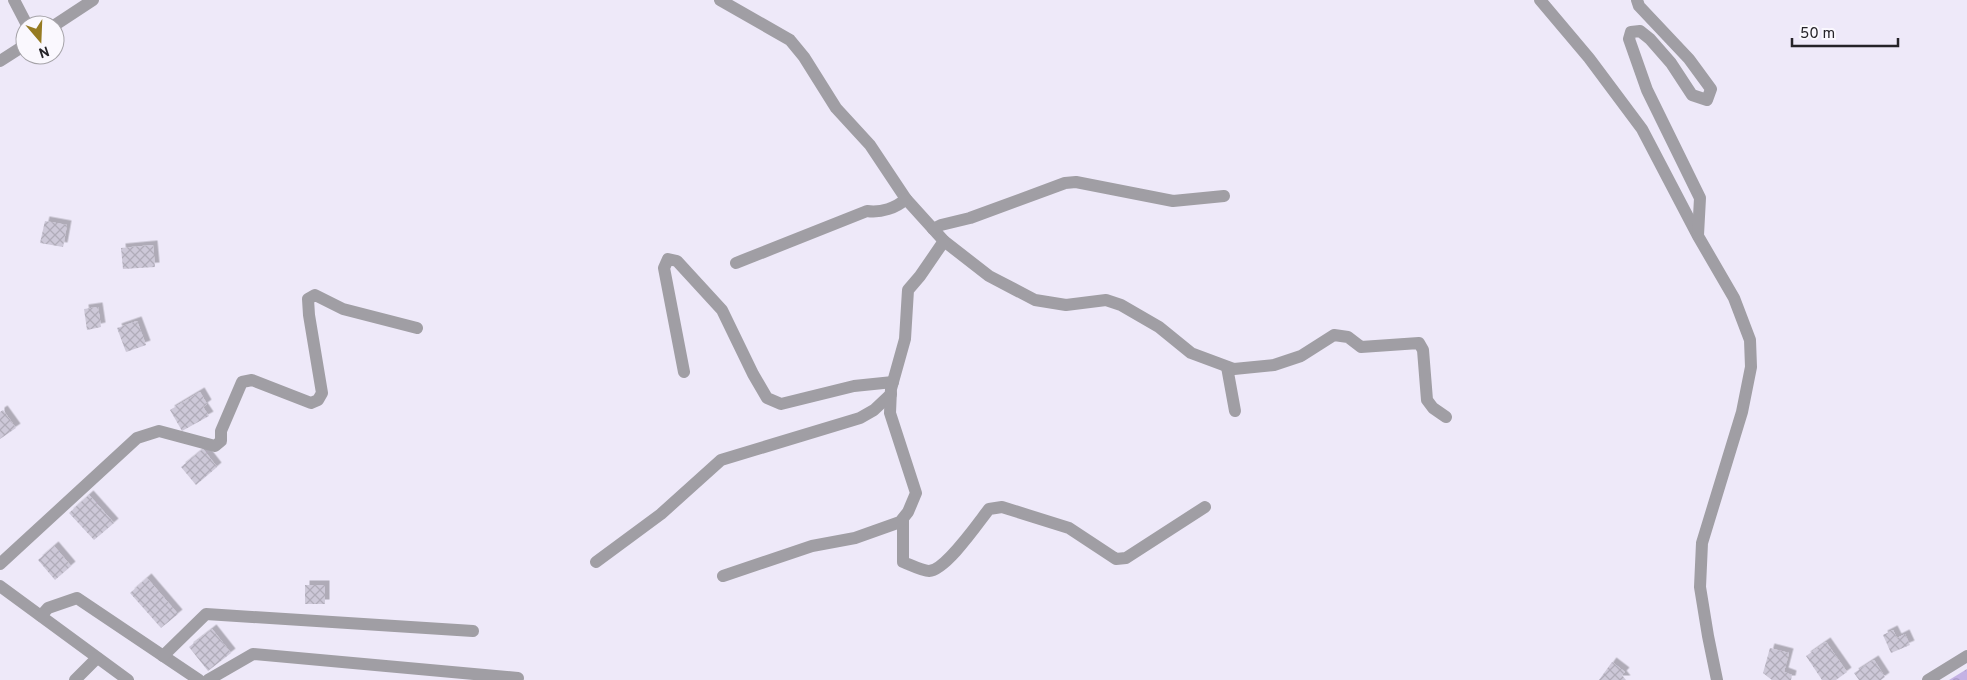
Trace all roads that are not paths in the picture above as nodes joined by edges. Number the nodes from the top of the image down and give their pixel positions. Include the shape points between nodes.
1 (14, 0) edge
2 (93, 0) edge
3 (720, 0) edge
4 (1540, 0) edge
5 (1637, 0) edge
6 (22, 15) edge
7 (65, 18) edge
8 (15, 51) edge
9 (0, 61) edge
10 (1224, 196) dead end
11 (906, 199) junction
12 (933, 229) junction
13 (1698, 236) junction
14 (944, 241) junction
15 (736, 263) dead end
16 (417, 328) dead end
17 (1227, 367) junction
18 (684, 372) dead end
19 (892, 388) junction
20 (1235, 412) dead end
21 (1446, 417) dead end
22 (1205, 506) dead end
23 (903, 519) junction
24 (596, 562) dead end
25 (0, 564) edge
26 (723, 576) dead end
27 (0, 586) edge
28 (41, 616) junction
29 (473, 631) dead end
30 (163, 656) junction
31 (1967, 656) edge
32 (97, 658) junction
33 (518, 678) dead end
34 (75, 680) edge
35 (128, 680) edge
36 (198, 680) edge
37 (208, 680) edge
38 (1717, 680) edge
39 (1928, 680) edge

1 - 6 street
2 - 7 street
3 - 11 street via 790,40 836,108 870,146
4 - 13 street via 1642,129
5 - 13 street via 1711,89 1707,100 1692,95 1650,39 1640,31 1631,32 1629,39 1647,90 1700,198
8 - 9 street
10 - 12 street via 1173,201 1065,182
11 - 12 street
11 - 15 street via 900,205 876,212 867,211
12 - 14 street
13 - 38 street via 1734,298 1750,340 1751,367 1742,412 1702,542 1700,587
14 - 17 street via 989,276 1035,300 1066,305 1106,300 1121,305 1159,327 1191,353
14 - 19 street via 908,290 905,339
16 - 25 street via 343,309 315,295 308,299 322,393 318,400 311,403 252,380 242,382 220,430 221,441 215,446 159,431 137,438
17 - 20 street
17 - 21 street via 1274,365 1301,356 1334,335 1348,337 1361,347 1419,343 1423,350 1427,400
18 - 19 street via 664,268 668,258 677,261 722,310 766,398 781,404 854,386
19 - 23 street via 890,413 916,493
19 - 24 street via 874,410 860,418 721,460 661,514
22 - 23 street via 1126,558 1116,559 1069,528 1002,507 989,509 947,560 929,571 904,562
23 - 26 street via 855,538 812,546
27 - 28 street
28 - 30 street via 48,608 77,598
28 - 32 street
29 - 30 street via 206,614
30 - 36 street
31 - 39 street
32 - 34 street
32 - 35 street
33 - 37 street via 253,654

